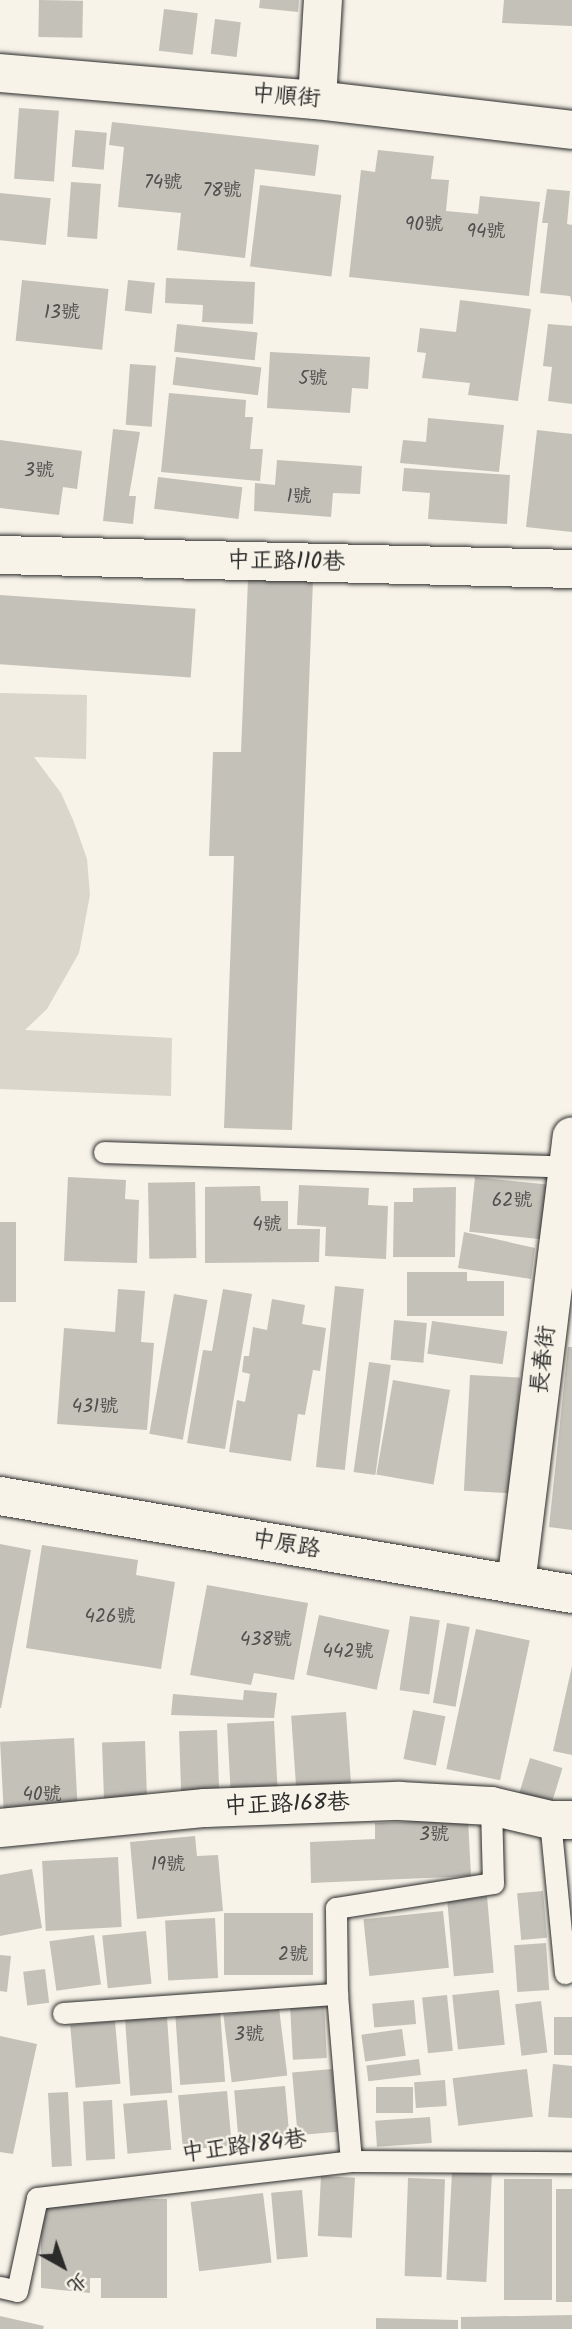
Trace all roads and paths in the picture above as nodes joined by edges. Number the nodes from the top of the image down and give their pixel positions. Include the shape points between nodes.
1 (323, 0) edge
2 (0, 73) edge
3 (317, 100) junction
4 (572, 130) edge
5 (0, 555) edge
6 (572, 569) edge
7 (570, 1151) edge
8 (104, 1152) dead end
9 (0, 1496) edge
10 (516, 1584) junction
11 (572, 1594) edge
12 (491, 1806) junction
13 (561, 1820) edge
14 (0, 1828) edge
15 (565, 1973) dead end
16 (337, 1994) junction
17 (63, 2013) dead end
18 (351, 2161) junction
19 (572, 2162) edge
20 (0, 2287) edge

1 - 3 street
2 - 3 street, 中順街
3 - 4 street, 中順街
5 - 6 street, 中正路110巷
7 - 8 lane
7 - 10 street, 長春街
9 - 10 street, 中原路
10 - 11 street, 中原路
12 - 13 street, 中正路168巷
12 - 14 street, 中正路168巷 via 412,1801 205,1808
12 - 16 lane via 493,1883 336,1908
13 - 15 lane
16 - 17 lane
16 - 18 lane
18 - 19 lane, 中正路184巷
18 - 20 lane, 中正路184巷 via 37,2197 17,2291

